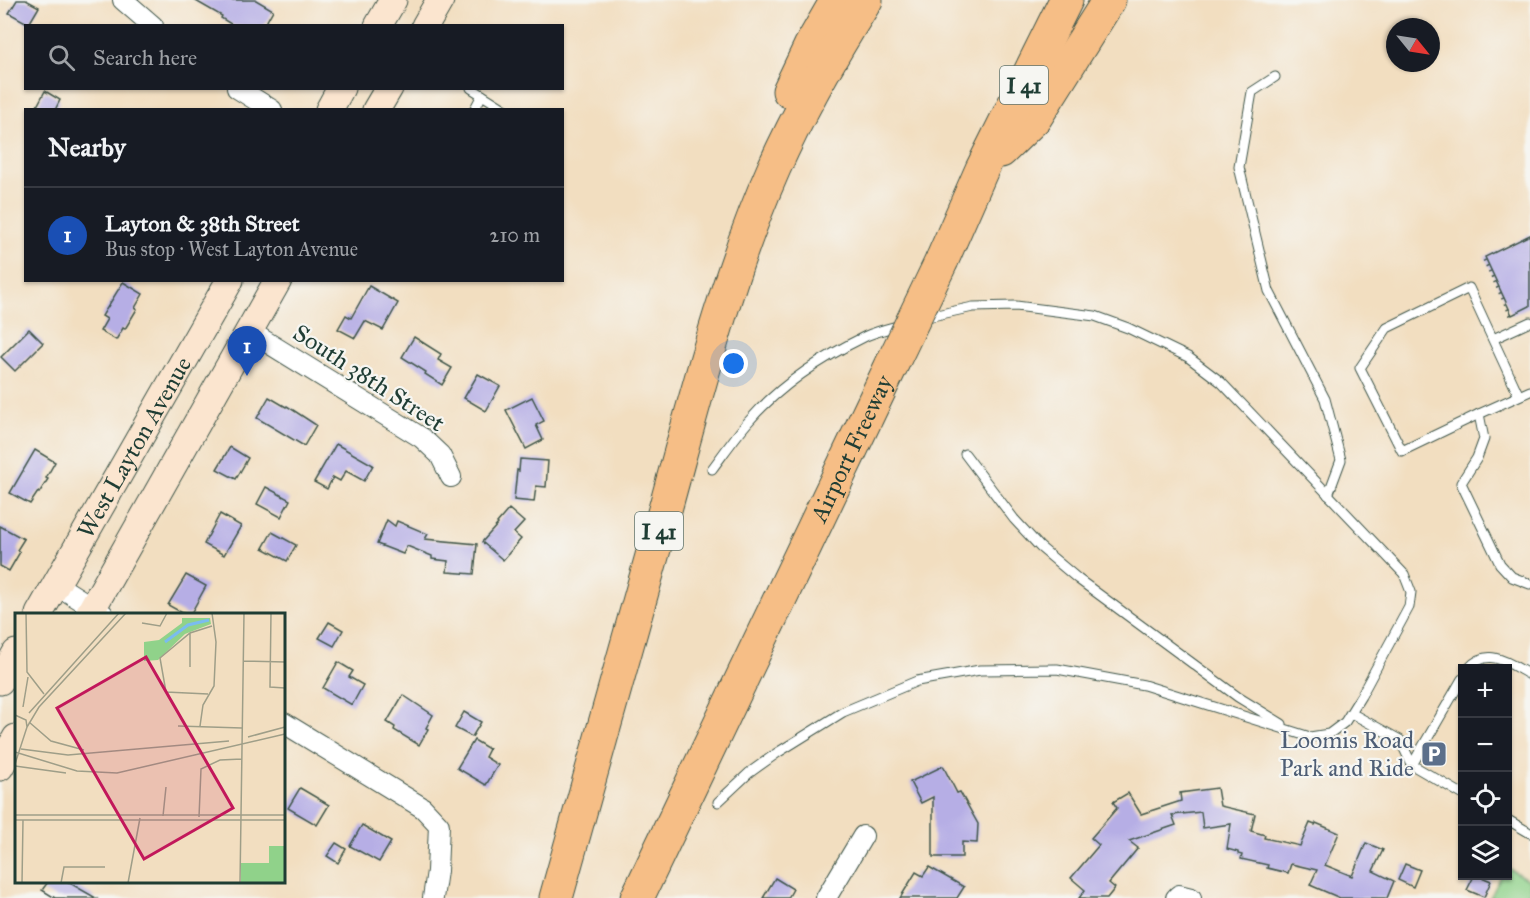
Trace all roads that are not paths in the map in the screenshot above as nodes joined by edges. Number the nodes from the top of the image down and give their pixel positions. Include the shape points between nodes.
1 (123, 0) edge
2 (393, 0) edge
3 (440, 0) edge
4 (837, 0) edge
5 (866, 0) edge
6 (1066, 0) edge
7 (1109, 0) edge
8 (151, 24) edge
9 (379, 24) edge
10 (426, 24) edge
11 (1275, 77) dead end
12 (240, 90) edge
13 (340, 90) edge
14 (388, 90) edge
15 (474, 90) edge
16 (482, 95) junction
17 (269, 108) edge
18 (330, 108) edge
19 (377, 108) edge
20 (475, 108) edge
21 (503, 108) edge
22 (774, 167) junction
23 (982, 170) junction
24 (229, 282) edge
25 (277, 282) edge
26 (1530, 322) edge
27 (249, 331) junction
28 (1493, 339) junction
29 (1530, 391) edge
30 (1519, 396) junction
31 (1479, 414) junction
32 (965, 454) dead end
33 (712, 469) dead end
34 (451, 477) dead end
35 (1328, 495) junction
36 (1530, 584) edge
37 (57, 585) junction
38 (95, 612) edge
39 (40, 613) edge
40 (15, 655) edge
41 (1473, 664) edge
42 (1510, 664) edge
43 (1512, 665) edge
44 (1530, 675) edge
45 (0, 681) edge
46 (1458, 686) edge
47 (1351, 713) junction
48 (285, 724) edge
49 (1310, 737) junction
50 (15, 740) edge
51 (1412, 765) junction
52 (0, 767) edge
53 (1458, 792) edge
54 (718, 802) dead end
55 (1512, 822) edge
56 (1530, 833) edge
57 (863, 836) dead end
58 (434, 898) edge
59 (556, 898) edge
60 (637, 898) edge
61 (826, 898) edge

1 - 8 street
2 - 9 main road
3 - 10 main road
4 - 22 highway via 810,47 769,137
5 - 22 highway, I 41
6 - 23 highway, Airport Freeway / I 41
7 - 23 highway via 1035,118
11 - 35 lane via 1252,92 1239,167 1269,291 1325,399 1341,460
12 - 17 street
13 - 18 main road
14 - 19 main road
15 - 16 lane
16 - 20 lane
16 - 21 lane
22 - 59 highway, I 41 via 708,352
23 - 60 highway, Airport Freeway / I 41, bridge
24 - 37 main road, West Layton Avenue
25 - 27 main road, West Layton Avenue
26 - 28 lane
27 - 34 street, South 38th Street via 422,438 440,455
27 - 38 main road, West Layton Avenue
28 - 30 lane
28 - 31 lane via 1469,288 1387,328 1360,368 1402,451
29 - 30 lane
30 - 31 lane
31 - 36 lane via 1484,439 1461,483 1500,564 1512,577
32 - 49 lane via 1014,519 1078,579 1238,697
33 - 35 lane via 767,401 827,357 868,335 973,307 1016,306 1095,316 1188,357 1221,382
35 - 47 lane via 1404,574 1411,592 1409,607
37 - 38 street
37 - 39 main road, West Layton Avenue
40 - 45 main road
41 - 42 lane via 1486,658
43 - 44 lane
46 - 51 lane
47 - 49 lane via 1329,734
47 - 51 lane via 1400,740
48 - 58 street via 423,808 439,825
49 - 54 lane via 1144,685 1057,669 980,670 917,681 843,712 777,753
50 - 52 main road
51 - 53 lane
55 - 56 lane
57 - 61 street

